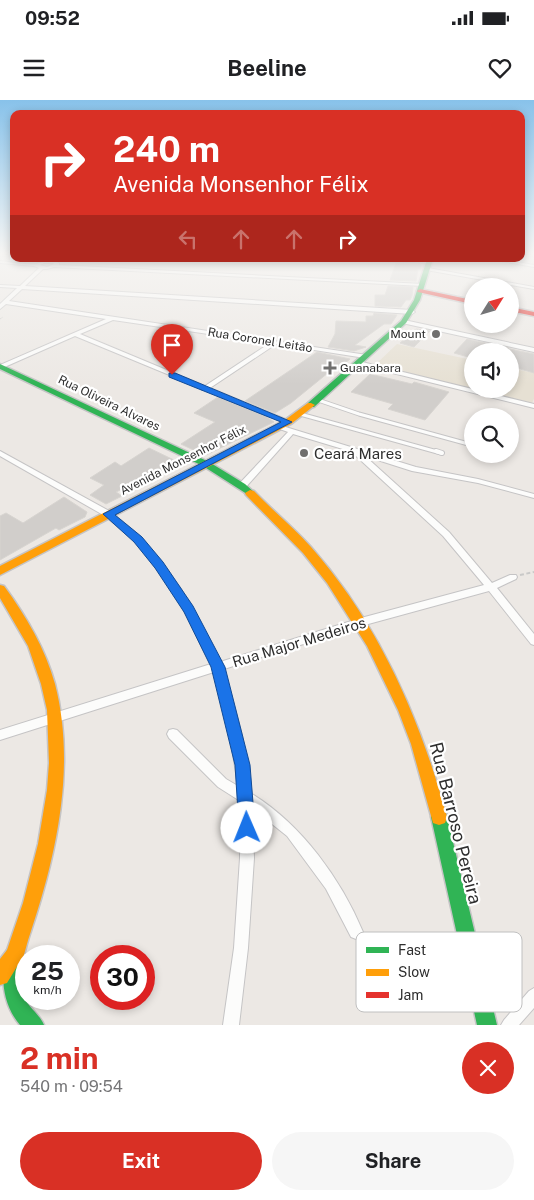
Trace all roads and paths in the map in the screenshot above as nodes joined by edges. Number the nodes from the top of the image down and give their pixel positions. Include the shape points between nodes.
1 (11, 297) edge
2 (170, 297) edge
3 (418, 297) edge
4 (6, 302) junction
5 (0, 306) edge
6 (519, 311) edge
7 (412, 312) junction
8 (534, 314) edge
9 (3, 317) dead end
10 (114, 318) junction
11 (0, 319) edge
12 (404, 322) junction
13 (75, 334) junction
14 (276, 342) junction
15 (534, 350) edge
16 (362, 360) junction
17 (0, 366) edge
18 (204, 389) junction
19 (318, 400) junction
20 (534, 405) edge
21 (300, 414) junction
22 (286, 427) junction
23 (464, 443) edge
24 (358, 452) junction
25 (0, 453) edge
26 (442, 453) dead end
27 (206, 464) junction
28 (242, 486) junction
29 (534, 496) edge
30 (108, 514) junction
31 (0, 570) edge
32 (534, 572) edge
33 (513, 577) joint
34 (491, 587) junction
35 (0, 589) edge
36 (361, 622) junction
37 (534, 641) edge
38 (218, 667) junction
39 (54, 719) junction
40 (173, 734) dead end
41 (0, 736) edge
42 (246, 797) junction
43 (356, 932) dead end
44 (465, 932) edge
45 (19, 943) junction
46 (0, 976) edge
47 (534, 996) edge
48 (522, 1010) edge
49 (484, 1012) edge
50 (520, 1012) edge
51 (34, 1025) edge
52 (231, 1025) edge
53 (487, 1025) edge
54 (509, 1025) edge

1 - 4 street
2 - 7 street
3 - 7 main road, Avenida Monsenhor Félix
4 - 5 street
4 - 10 street, Rua Coronel Leitão
6 - 8 main road
7 - 12 main road, Avenida Monsenhor Félix
9 - 11 path
10 - 13 street
10 - 14 street, Rua Coronel Leitão
12 - 15 street
12 - 16 main road, Avenida Monsenhor Félix
13 - 17 street
13 - 18 street
14 - 16 street, Rua Coronel Leitão
14 - 18 street
16 - 19 main road, Avenida Monsenhor Félix
16 - 20 street, Rua Coronel Leitão
17 - 27 main road, Rua Oliveira Alvares
18 - 22 street
19 - 21 main road, Avenida Monsenhor Félix
19 - 23 lane
21 - 22 main road, Avenida Monsenhor Félix
21 - 26 lane
22 - 24 street
22 - 27 main road, Avenida Monsenhor Félix
22 - 28 street
24 - 29 street via 415,469
24 - 34 street via 446,534
25 - 30 street
27 - 28 main road, Rua Barroso Pereira
27 - 30 main road, Avenida Monsenhor Félix
28 - 36 main road, Rua Barroso Pereira via 306,549
30 - 31 main road, Avenida Monsenhor Félix
30 - 38 street via 138,539 159,565 189,610
32 - 33 path
33 - 34 street, Rua Major Medeiros
34 - 36 street, Rua Major Medeiros
34 - 37 street
35 - 39 main road via 17,613 37,652
36 - 38 street, Rua Major Medeiros
36 - 44 main road, Rua Barroso Pereira via 390,674 415,733 432,788
38 - 39 street, Rua Major Medeiros
38 - 42 street via 236,735
39 - 41 street, Rua Major Medeiros
39 - 45 main road via 55,760 48,827 35,893
40 - 42 street via 222,783
42 - 43 street via 278,820 296,838 331,884
42 - 52 street via 247,858
45 - 46 main road
45 - 51 main road via 11,989 18,1010
47 - 48 street
49 - 53 main road, Rua Barroso Pereira
50 - 54 street

